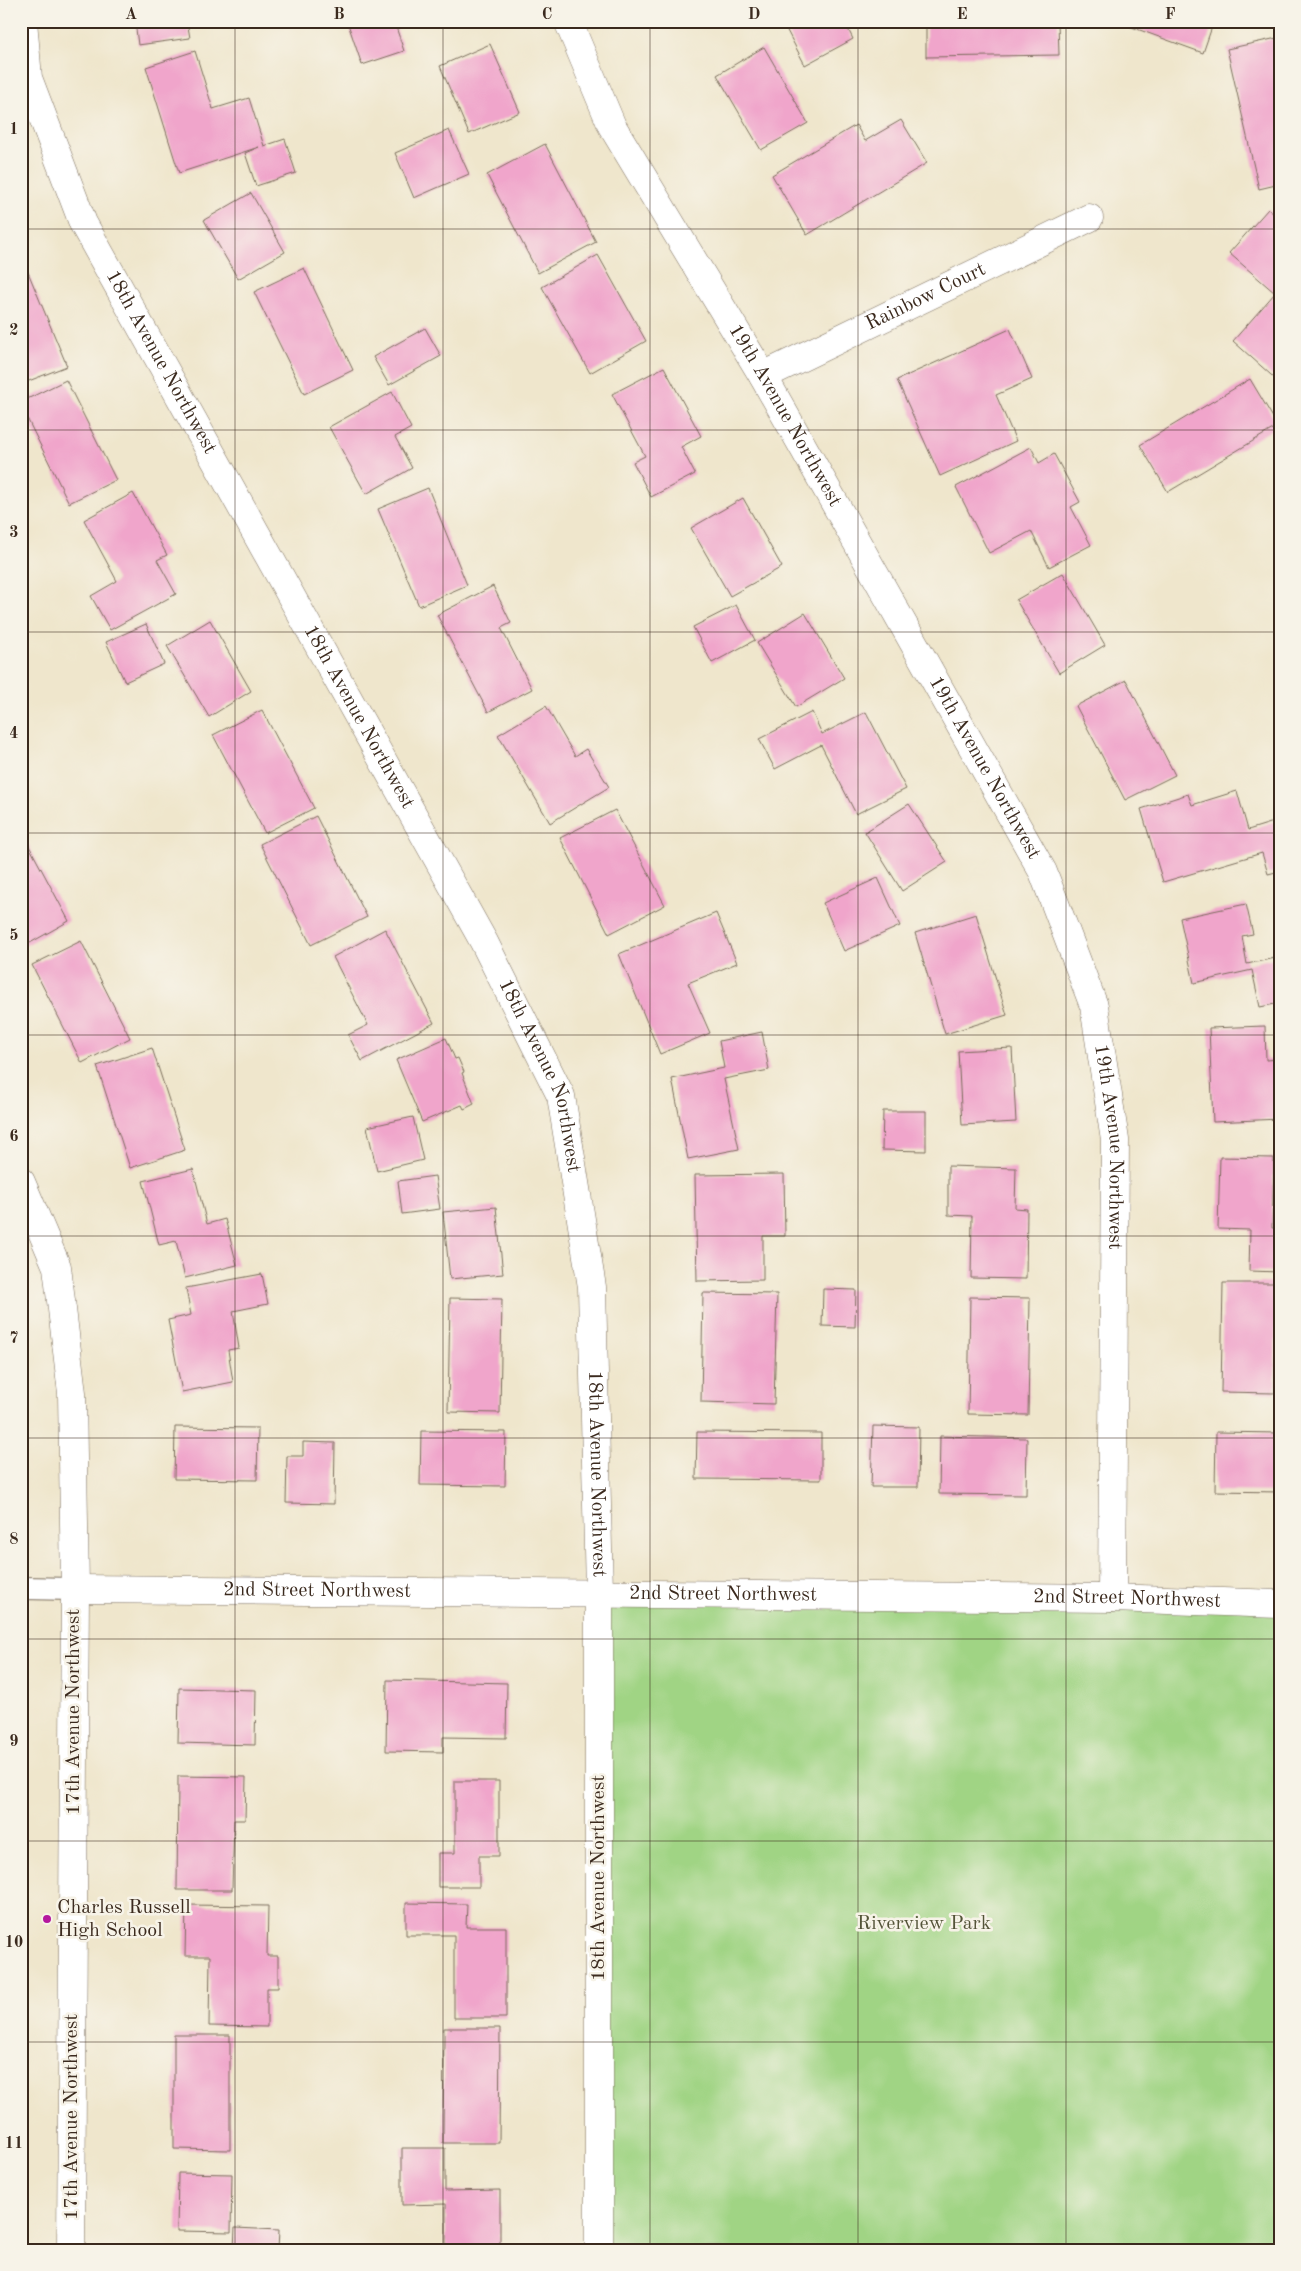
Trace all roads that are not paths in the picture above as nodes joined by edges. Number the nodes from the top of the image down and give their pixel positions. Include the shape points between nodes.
1 (23, 21) edge
2 (568, 21) edge
3 (1089, 218) dead end
4 (763, 376) junction
5 (21, 1182) edge
6 (21, 1588) edge
7 (75, 1589) junction
8 (599, 1592) junction
9 (1112, 1598) junction
10 (1280, 1604) edge
11 (71, 2250) edge
12 (599, 2250) edge

1 - 8 street, 18th Avenue Northwest via 28,78 83,223 484,942 561,1096 592,1287
2 - 4 street, 19th Avenue Northwest via 612,126
3 - 4 street, Rainbow Court
4 - 9 street, 19th Avenue Northwest via 1043,872 1094,1006 1114,1140
5 - 7 street, 17th Avenue Northwest via 57,1268 72,1393
6 - 7 lane
7 - 8 street, 2nd Street Northwest
7 - 11 street, 17th Avenue Northwest
8 - 9 street, 2nd Street Northwest
8 - 12 street, 18th Avenue Northwest
9 - 10 street, 2nd Street Northwest

